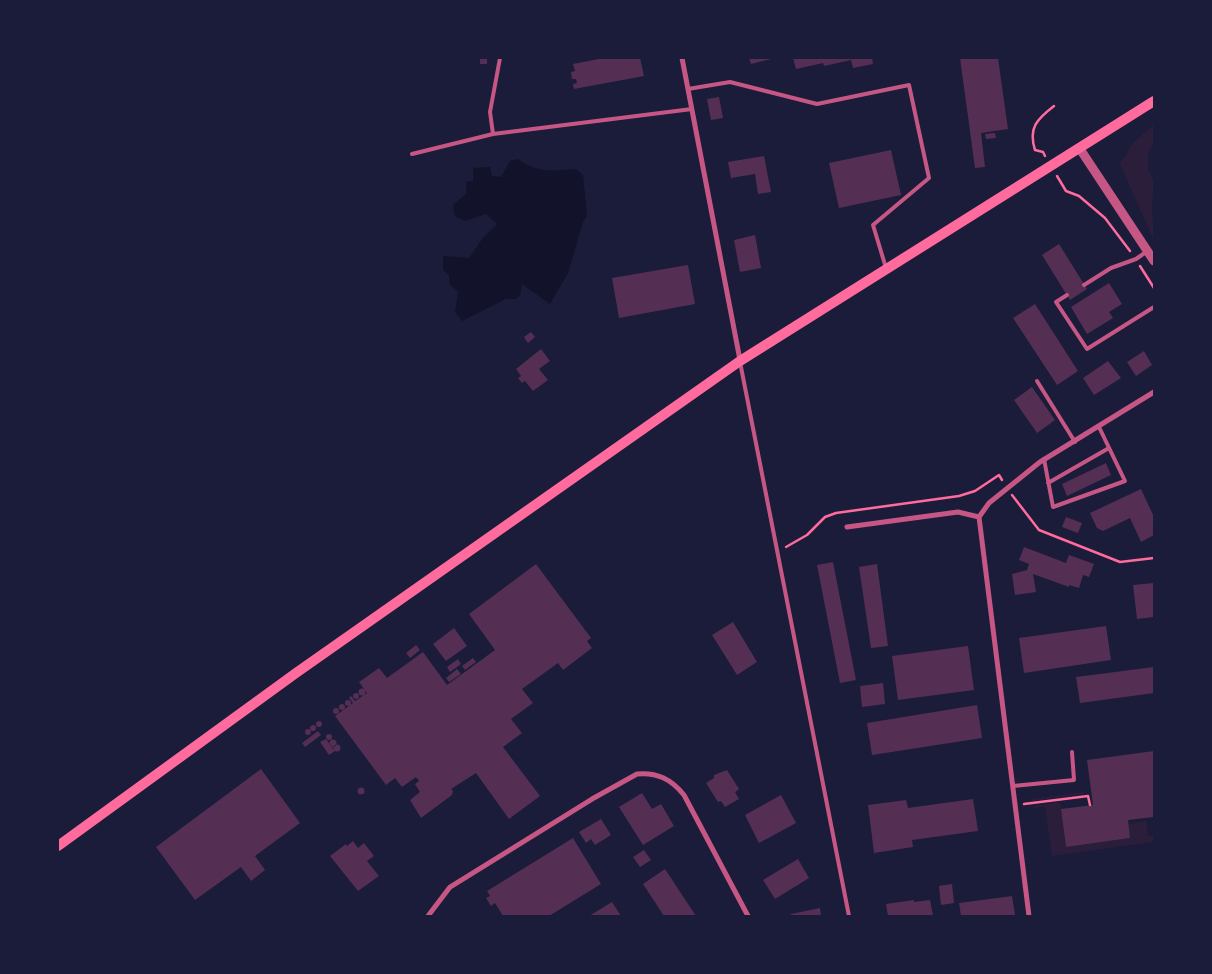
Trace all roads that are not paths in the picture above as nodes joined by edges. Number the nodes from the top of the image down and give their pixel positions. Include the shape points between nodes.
1 (500, 58) edge
2 (682, 58) edge
3 (688, 89) junction
4 (1154, 101) edge
5 (692, 109) junction
6 (493, 134) junction
7 (1080, 149) junction
8 (412, 154) dead end
9 (1148, 251) junction
10 (1154, 261) edge
11 (886, 269) junction
12 (1084, 284) dead end
13 (1067, 295) dead end
14 (1154, 307) edge
15 (740, 361) junction
16 (1037, 381) dead end
17 (1154, 392) edge
18 (1099, 427) junction
19 (1075, 442) junction
20 (1109, 448) junction
21 (1044, 460) junction
22 (1048, 482) junction
23 (979, 517) junction
24 (847, 527) dead end
25 (1072, 752) dead end
26 (1013, 786) junction
27 (58, 846) edge
28 (428, 916) edge
29 (748, 916) edge
30 (849, 916) edge
31 (1029, 916) edge

1 - 6 lane via 490,112
2 - 3 street
3 - 5 street
3 - 11 lane via 730,82 816,104 909,85 929,178 873,225
4 - 7 main road
5 - 6 lane
5 - 15 street
6 - 8 lane
7 - 9 street
7 - 11 main road
9 - 10 street
9 - 12 lane
11 - 15 main road
13 - 14 lane via 1056,302 1087,349
15 - 27 main road via 296,673
15 - 30 lane
16 - 19 lane
17 - 18 street
18 - 19 street
18 - 20 lane
19 - 21 street
20 - 22 lane
20 - 22 lane via 1126,480 1053,507
21 - 22 lane
21 - 23 street via 989,503
23 - 24 street via 958,512
23 - 26 street
25 - 26 lane via 1074,780
26 - 31 street
28 - 29 street via 450,886 637,774 653,774 666,779 684,795

